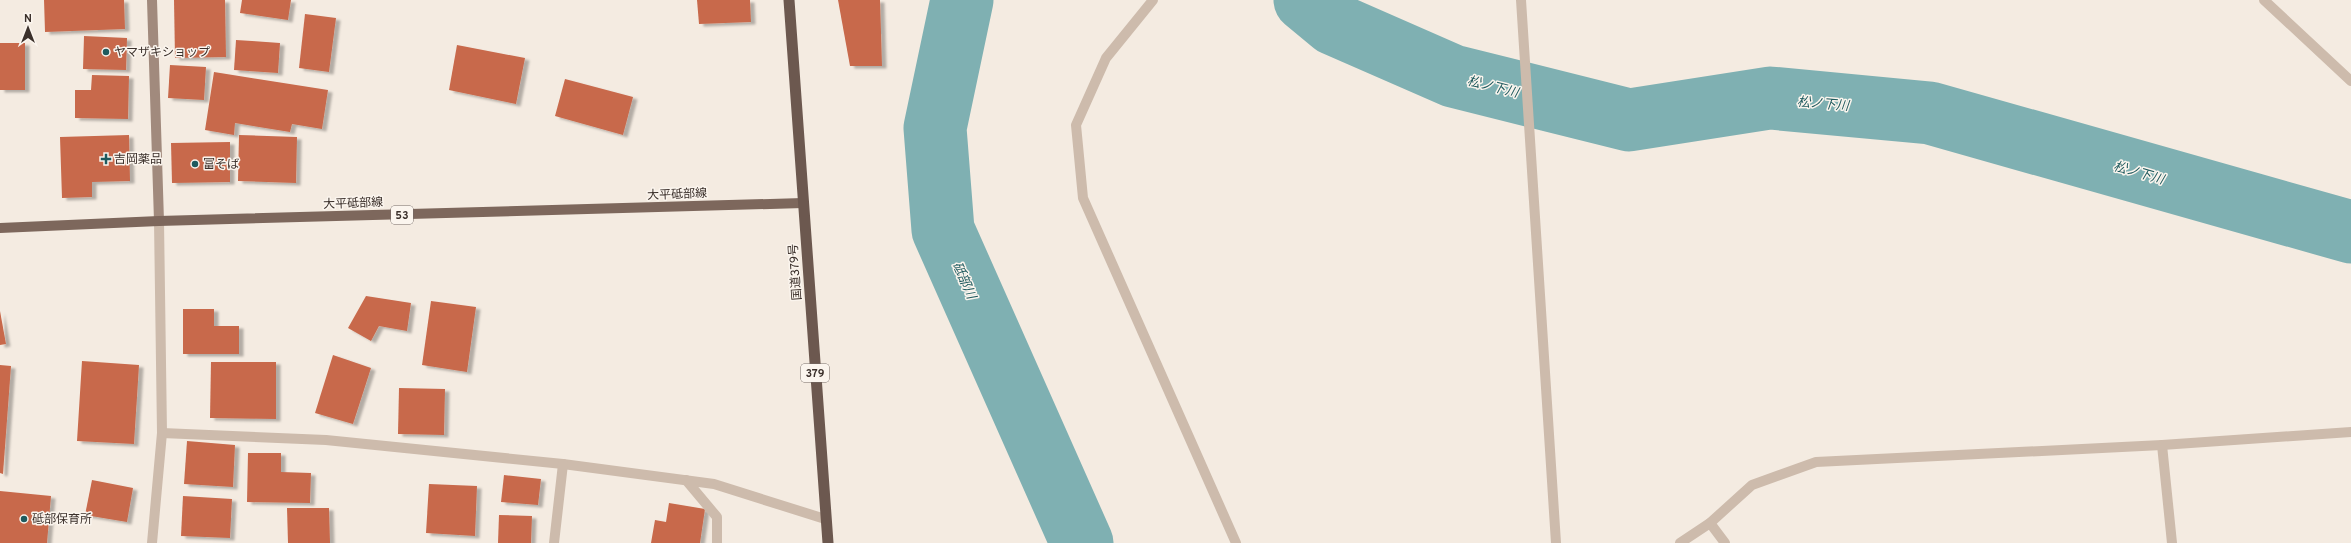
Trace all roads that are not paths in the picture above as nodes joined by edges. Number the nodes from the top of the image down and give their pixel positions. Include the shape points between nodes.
1 (152, 0) edge
2 (789, 0) edge
3 (1153, 0) edge
4 (1521, 0) edge
5 (2264, 0) edge
6 (2351, 81) edge
7 (803, 203) junction
8 (159, 221) junction
9 (0, 228) edge
10 (2351, 432) edge
11 (162, 433) junction
12 (2162, 445) junction
13 (563, 464) junction
14 (686, 480) junction
15 (825, 519) junction
16 (1710, 523) junction
17 (152, 543) edge
18 (554, 543) edge
19 (717, 543) edge
20 (828, 543) edge
21 (1236, 543) edge
22 (1556, 543) edge
23 (1680, 543) edge
24 (1725, 543) edge
25 (2172, 543) edge

1 - 8 main road
2 - 7 highway, 国道379号 / 379
3 - 21 street via 1106,58 1076,125 1083,198
4 - 22 street
5 - 6 street
7 - 8 main road, 大平砥部線 / 53
7 - 15 highway, 国道379号 / 379
8 - 9 main road, 大平砥部線 / 53
8 - 11 street
10 - 12 street
11 - 13 street via 326,440
11 - 17 street
12 - 16 street via 1816,462 1752,485
12 - 25 street
13 - 14 street
13 - 18 street
14 - 15 street via 714,484
14 - 19 street via 717,517
15 - 20 highway, 国道379号 / 379
16 - 23 street
16 - 24 street

